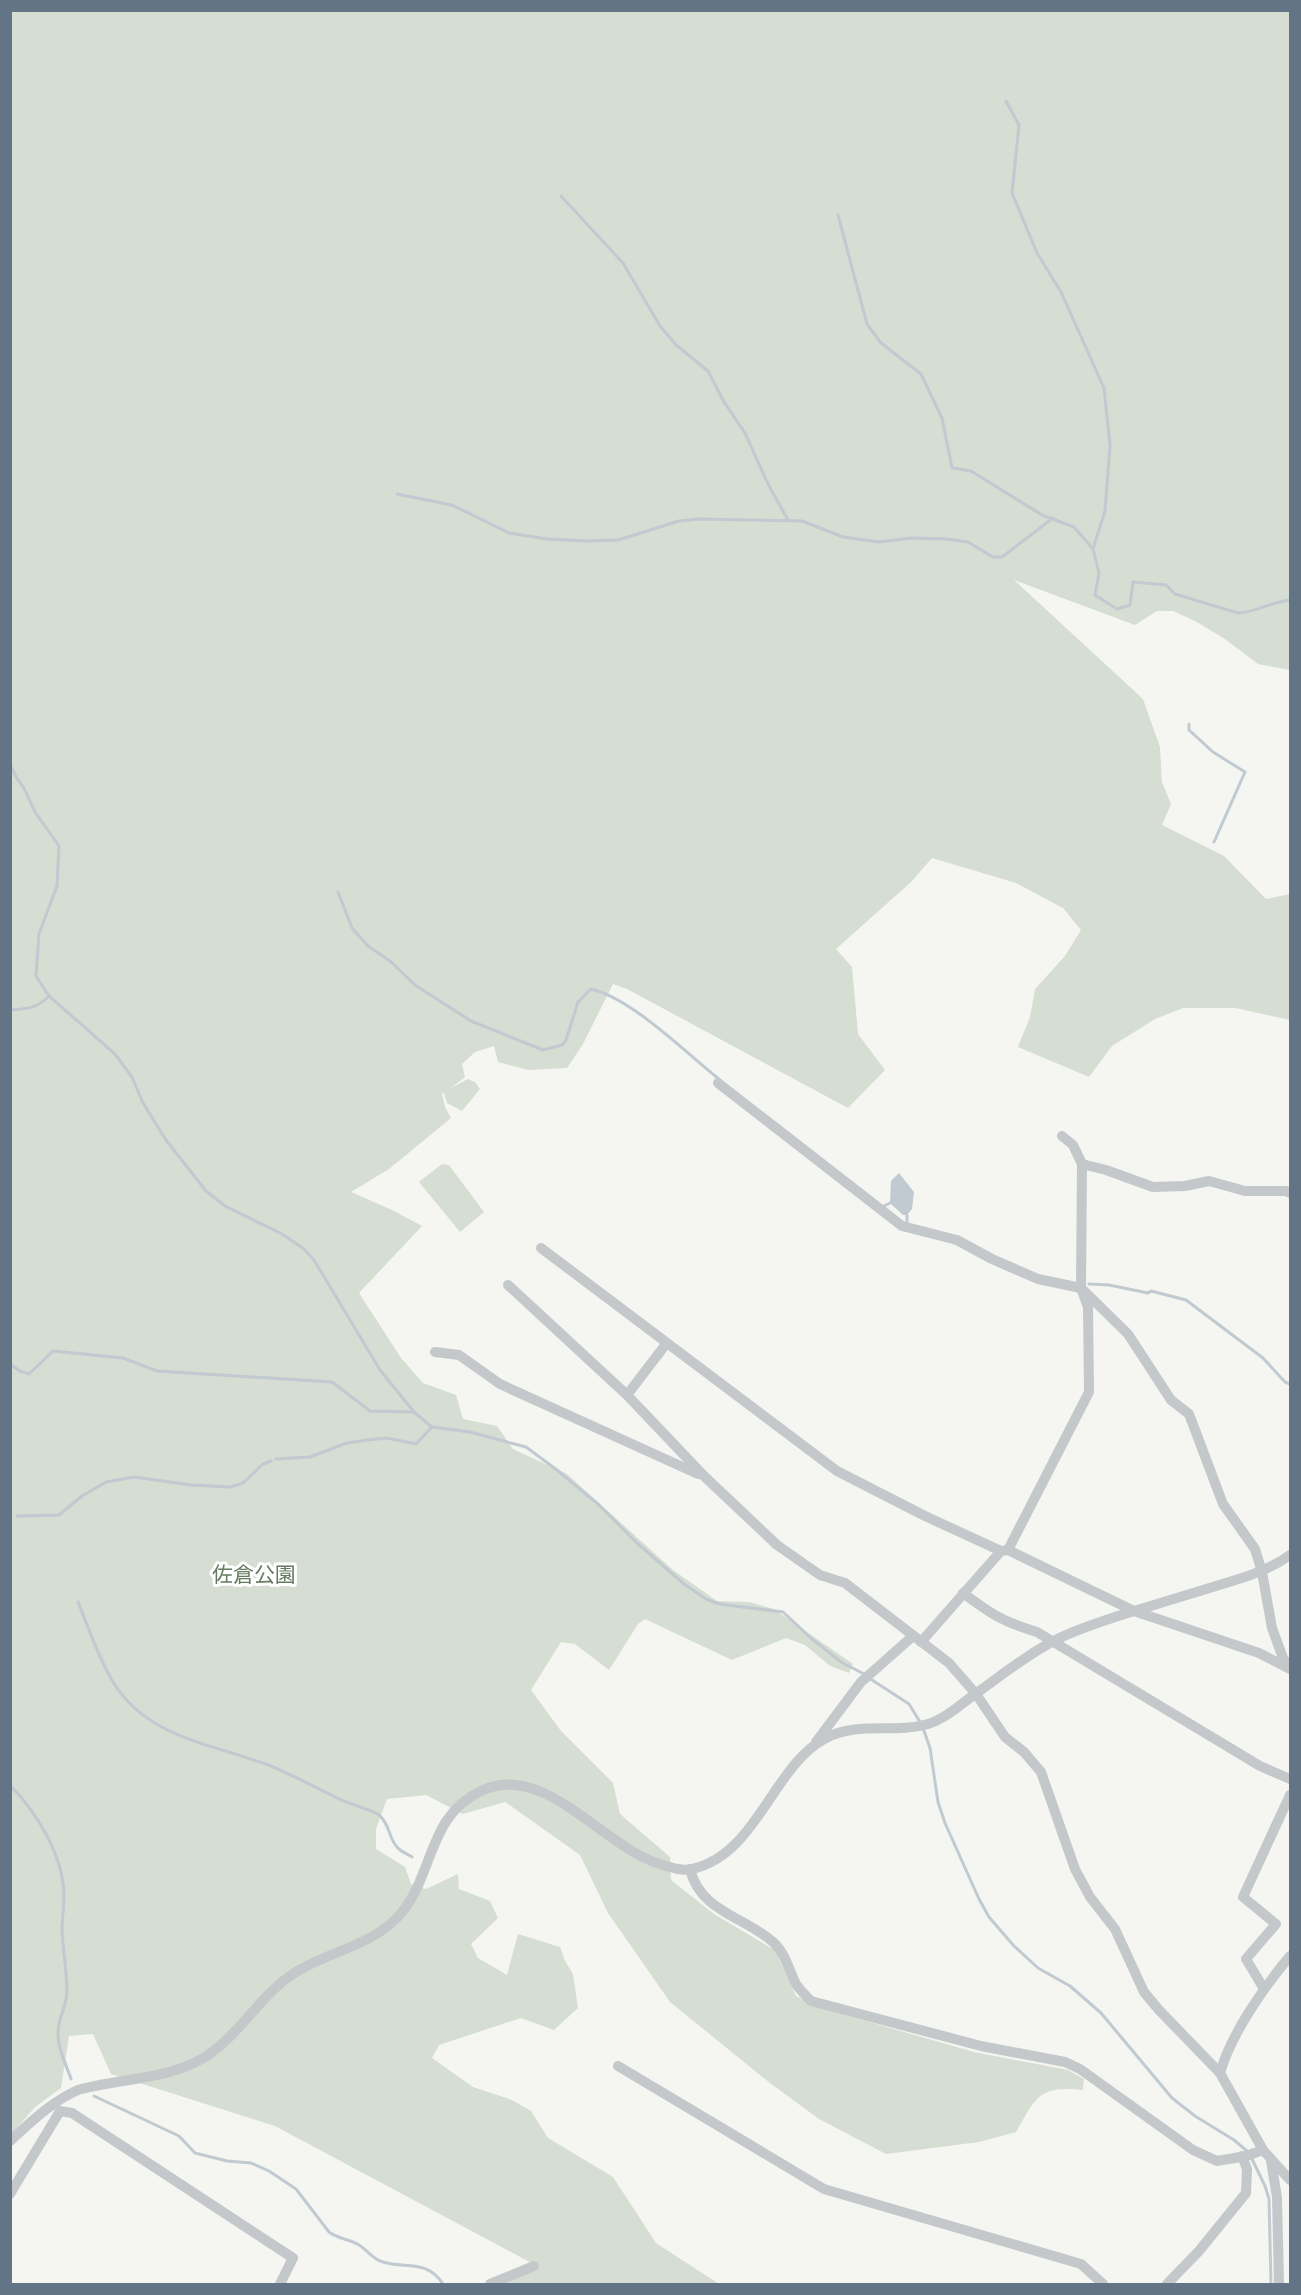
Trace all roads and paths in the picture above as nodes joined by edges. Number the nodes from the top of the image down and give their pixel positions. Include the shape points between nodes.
1 (718, 1083) dead end
2 (1062, 1136) dead end
3 (1082, 1164) junction
4 (1290, 1193) edge
5 (541, 1248) dead end
6 (508, 1285) dead end
7 (1081, 1288) junction
8 (666, 1344) junction
9 (435, 1352) dead end
10 (627, 1395) junction
11 (704, 1476) junction
12 (1005, 1551) junction
13 (1290, 1555) edge
14 (1262, 1572) junction
15 (963, 1593) junction
16 (1134, 1611) junction
17 (917, 1639) junction
18 (1052, 1641) junction
19 (1290, 1668) edge
20 (976, 1694) junction
21 (812, 1747) junction
22 (1290, 1779) edge
23 (1290, 1796) edge
24 (690, 1869) junction
25 (1290, 1956) edge
26 (1264, 1989) junction
27 (618, 2066) dead end
28 (1220, 2073) junction
29 (10, 2141) edge
30 (1252, 2154) junction
31 (1271, 2160) junction
32 (1290, 2180) edge
33 (10, 2194) edge
34 (534, 2266) dead end
35 (280, 2284) edge
36 (490, 2284) edge
37 (1103, 2284) edge
38 (1167, 2284) edge
39 (1280, 2284) edge

1 - 7 street via 902,1226 957,1240 1038,1279
2 - 3 street via 1073,1145
3 - 4 street via 1153,1187 1209,1181 1245,1191
3 - 7 street
5 - 8 street
6 - 10 street
7 - 12 street via 1088,1307 1089,1392
7 - 14 street via 1128,1334 1171,1400 1189,1414 1223,1504 1255,1549
8 - 10 street
8 - 12 street via 837,1472
9 - 11 street via 459,1355 500,1384
10 - 11 street
11 - 17 street via 777,1545 820,1575 845,1583
12 - 15 street
12 - 16 street
13 - 14 street
14 - 16 street
14 - 19 street via 1272,1628 1282,1658
15 - 17 street
15 - 18 street via 993,1616
16 - 18 street
16 - 19 street via 1259,1653
17 - 20 street via 949,1663
17 - 21 street via 868,1676
18 - 20 street
18 - 22 street via 1260,1766
20 - 21 street via 929,1724 849,1730
20 - 28 street via 1005,1737 1041,1772 1075,1869 1090,1898 1116,1929 1144,1992
21 - 24 street via 727,1851
23 - 26 street via 1243,1898 1276,1924 1246,1959
24 - 29 street via 676,1869 634,1854 544,1793 506,1785 479,1791 448,1817 412,1896 385,1930 293,1974 222,2043 195,2062 78,2090 46,2109
24 - 30 street via 693,1885 721,1911 774,1943 797,1985 811,2001 981,2046 1065,2062 1193,2150 1217,2161
25 - 26 street
26 - 28 street via 1225,2055
27 - 37 street via 824,2189 1081,2264
28 - 30 street
30 - 31 street
30 - 38 street via 1246,2193
31 - 32 street
31 - 39 street via 1277,2197
33 - 35 street via 60,2111 72,2113 293,2258
34 - 36 street

